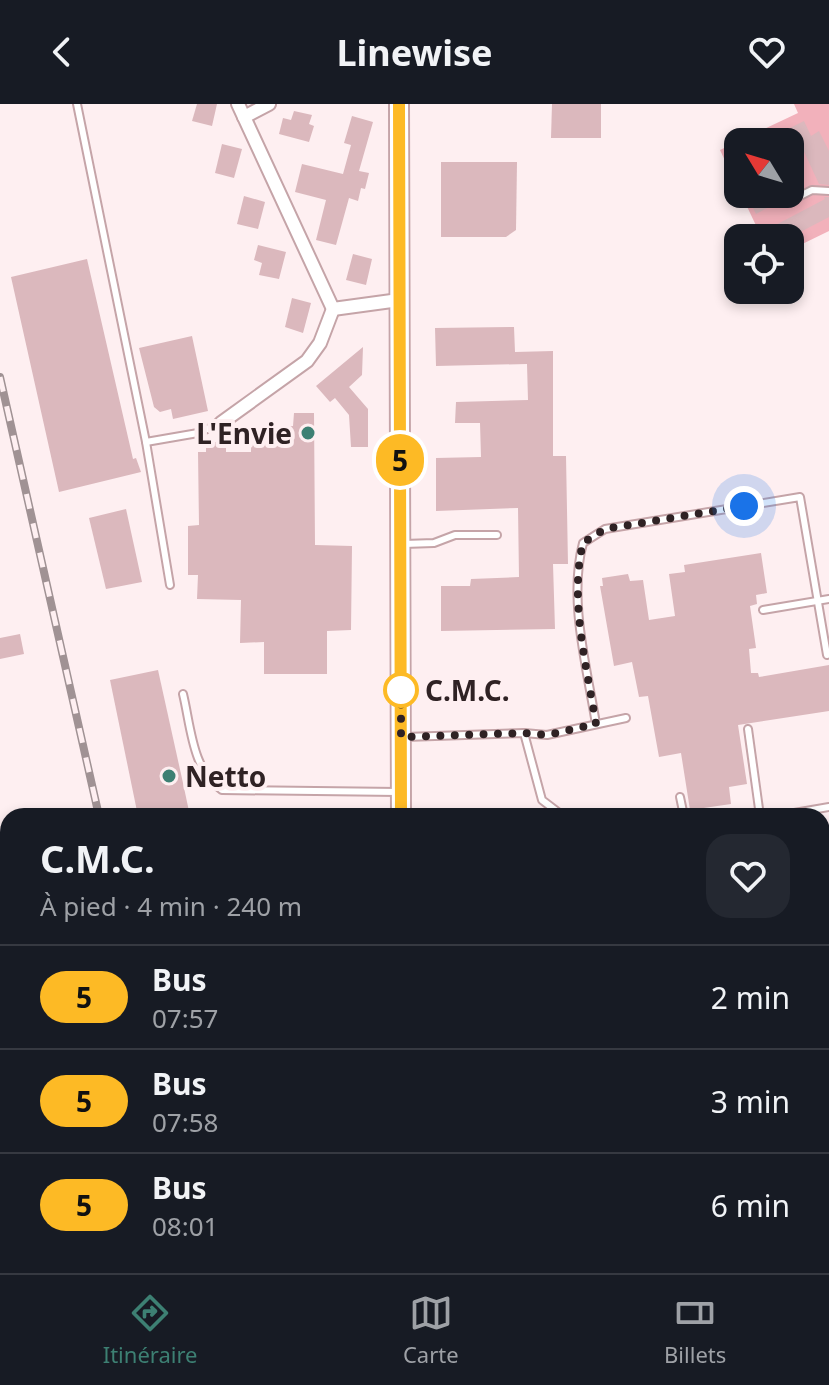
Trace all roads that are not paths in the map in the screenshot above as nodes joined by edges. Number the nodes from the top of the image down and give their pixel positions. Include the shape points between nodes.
1 (77, 104) edge
2 (238, 104) edge
3 (269, 104) edge
4 (399, 104) edge
5 (244, 117) junction
6 (829, 191) edge
7 (804, 194) edge
8 (399, 300) junction
9 (333, 309) junction
10 (221, 423) joint
11 (146, 442) junction
12 (497, 535) dead end
13 (400, 544) junction
14 (170, 585) dead end
15 (829, 599) edge
16 (818, 601) junction
17 (763, 610) dead end
18 (827, 655) edge
19 (183, 694) dead end
20 (626, 718) dead end
21 (596, 724) junction
22 (748, 729) dead end
23 (524, 733) junction
24 (401, 737) junction
25 (401, 792) junction
26 (680, 797) dead end
27 (401, 808) edge
28 (552, 808) edge
29 (682, 808) edge
30 (759, 808) edge

1 - 11 lane
2 - 5 street
3 - 5 street
4 - 8 main road
5 - 9 street
6 - 7 lane
8 - 9 street
8 - 13 main road
9 - 10 street via 307,361
10 - 11 lane via 198,433
11 - 14 lane
12 - 13 lane
13 - 24 main road
15 - 16 lane
16 - 17 lane
16 - 18 lane
16 - 21 lane via 800,497 605,529 583,543 577,564 581,638
19 - 25 lane via 200,767 222,790
20 - 21 lane
21 - 23 lane via 547,735
22 - 30 lane
23 - 24 lane
23 - 28 lane via 542,800
24 - 25 main road
25 - 27 main road
26 - 29 lane

